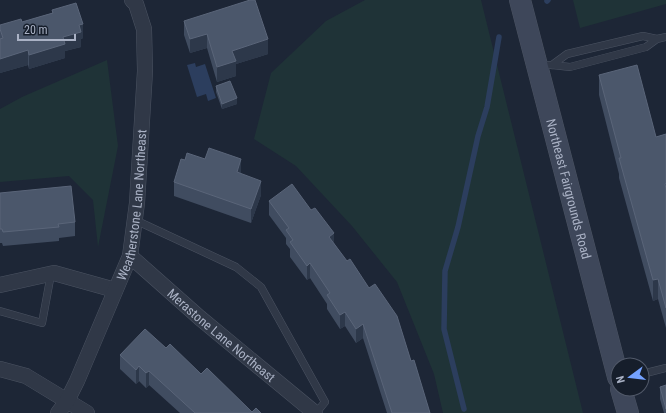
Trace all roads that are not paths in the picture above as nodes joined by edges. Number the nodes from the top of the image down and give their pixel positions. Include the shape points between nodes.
1 (132, 0) edge
2 (520, 0) edge
3 (666, 37) edge
4 (657, 39) junction
5 (544, 65) junction
6 (135, 220) junction
7 (130, 256) junction
8 (51, 273) junction
9 (0, 285) edge
10 (115, 290) junction
11 (0, 311) edge
12 (613, 357) edge
13 (666, 368) edge
14 (0, 369) edge
15 (650, 372) edge
16 (623, 397) edge
17 (67, 401) junction
18 (58, 413) edge
19 (87, 413) edge
20 (315, 413) edge
21 (628, 413) edge

1 - 6 street, Weatherstone Lane Northeast via 136,4 144,29 146,71
2 - 5 main road, Northeast Fairgrounds Road
3 - 4 lane
4 - 5 lane via 636,37 567,54
4 - 5 lane via 646,47 570,67
5 - 12 main road, Northeast Fairgrounds Road
6 - 7 street, Weatherstone Lane Northeast
6 - 20 lane via 236,267 261,287 325,402
7 - 10 street, Weatherstone Lane Northeast
7 - 20 street, Merastone Lane Northeast
8 - 9 street
8 - 10 street
8 - 11 lane via 42,323
10 - 17 street, Weatherstone Lane Northeast
13 - 15 lane
14 - 17 street via 26,376
16 - 21 main road
17 - 18 street, Weatherstone Lane Northeast
17 - 19 street

